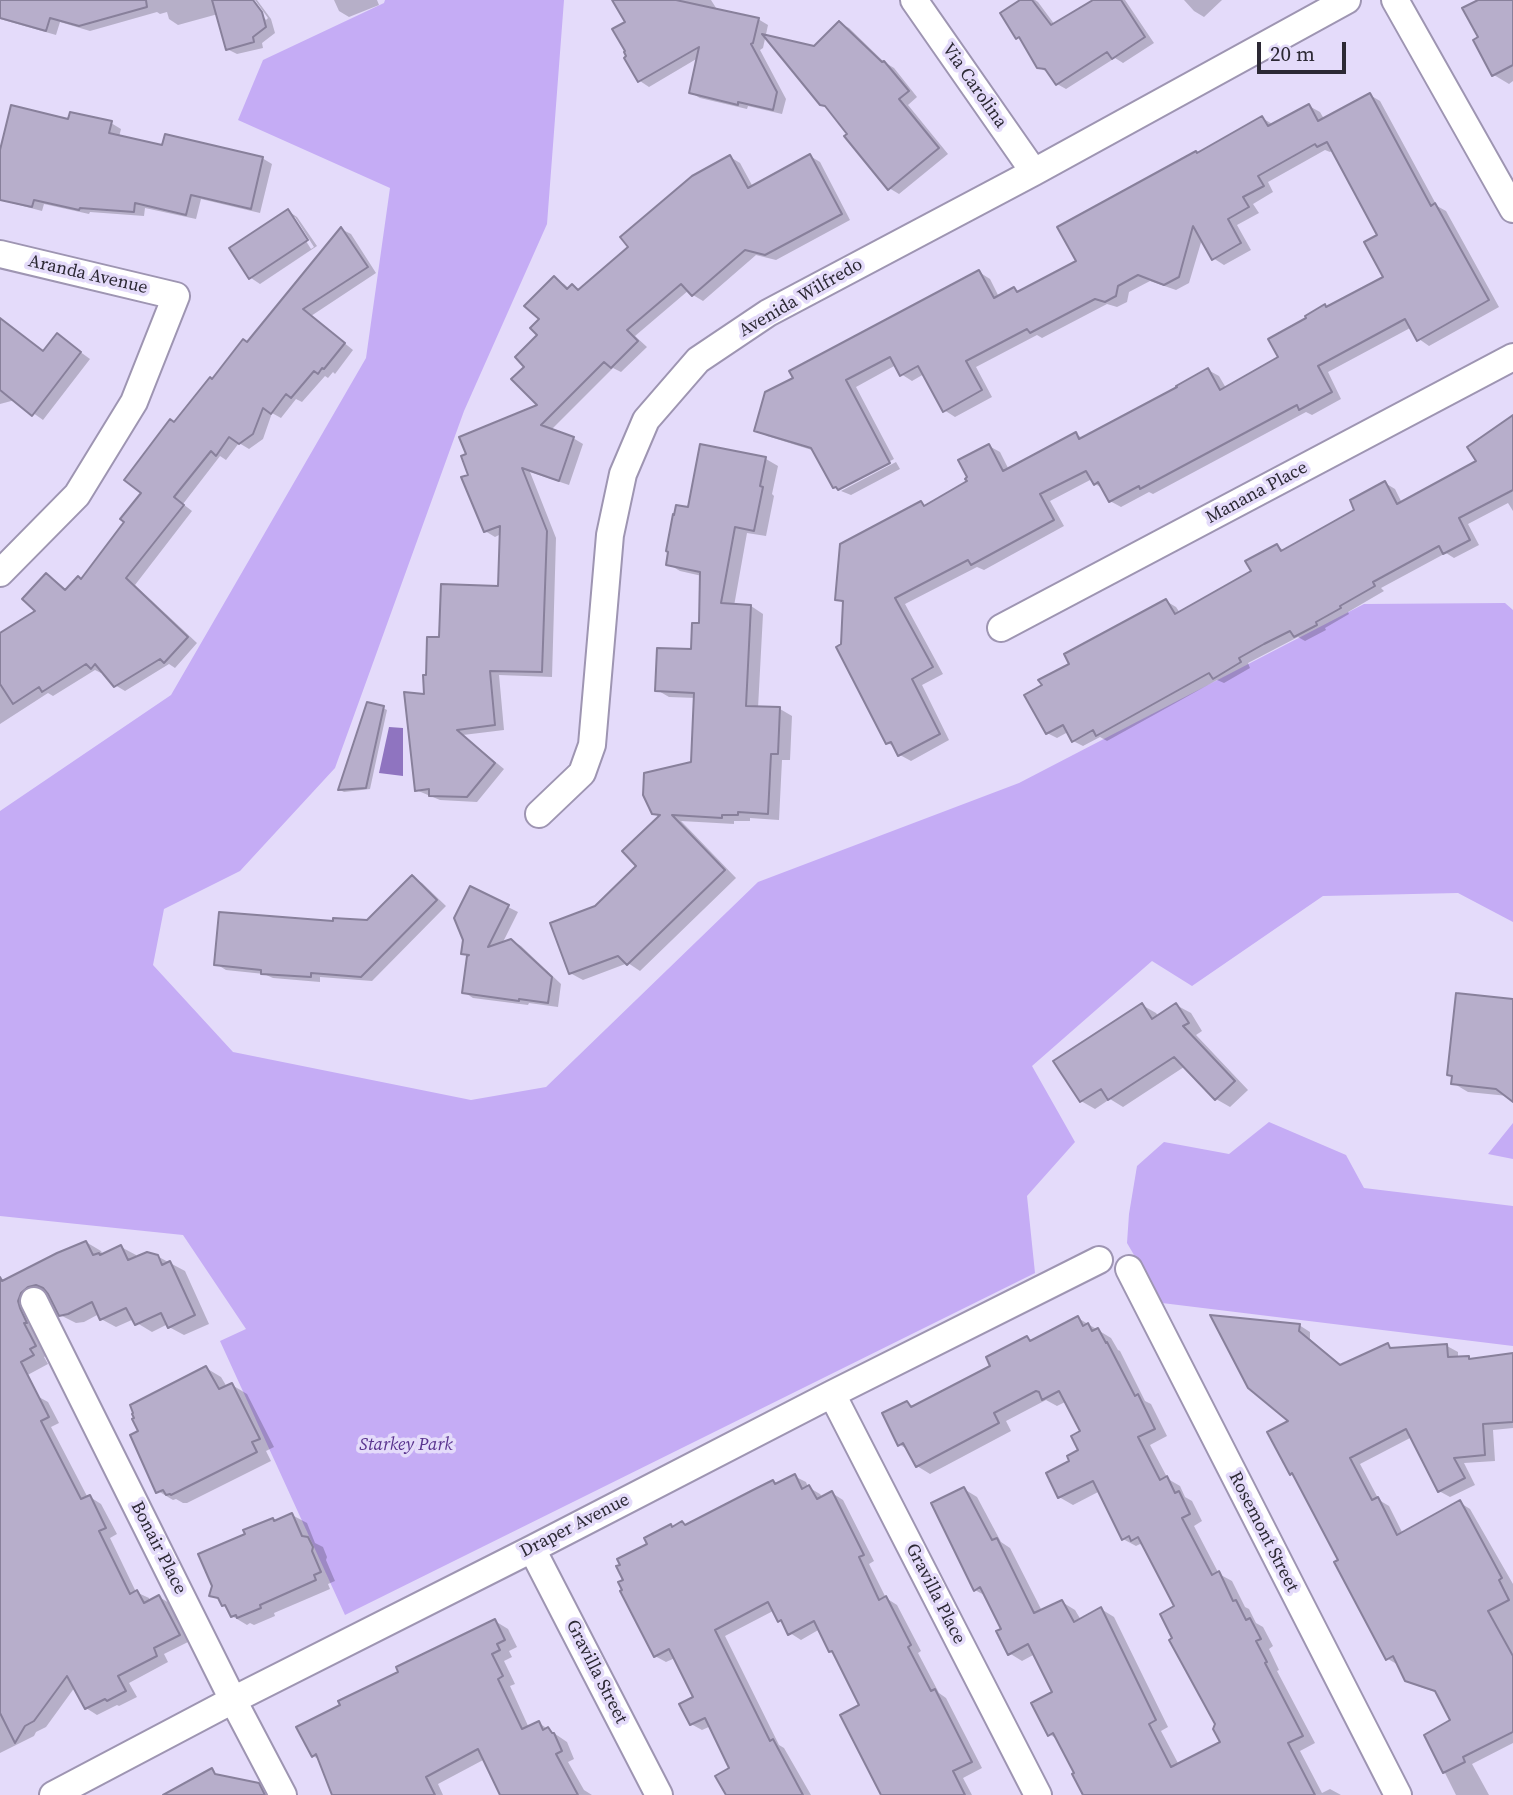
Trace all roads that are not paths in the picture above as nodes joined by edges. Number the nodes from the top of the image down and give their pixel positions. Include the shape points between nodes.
1 (914, 0) edge
2 (1347, 0) edge
3 (1395, 0) edge
4 (1034, 172) junction
5 (1513, 209) edge
6 (0, 254) edge
7 (1513, 358) edge
8 (0, 573) edge
9 (1001, 628) dead end
10 (539, 814) dead end
11 (1099, 1259) dead end
12 (1129, 1269) dead end
13 (34, 1301) dead end
14 (832, 1394) junction
15 (532, 1549) junction
16 (233, 1700) junction
17 (52, 1795) edge
18 (283, 1795) edge
19 (659, 1795) edge
20 (1038, 1795) edge
21 (1398, 1795) edge

1 - 4 street, Via Carolina
2 - 4 street, Avenida Wilfredo
3 - 5 street
4 - 10 street, Avenida Wilfredo via 768,313 698,360 646,420 622,474 610,535 592,745 582,773
6 - 8 street, Aranda Avenue via 176,296 134,402 77,495
7 - 9 street, Manana Place
11 - 14 street, Draper Avenue
12 - 21 street, Rosemont Street
13 - 16 street, Bonair Place
14 - 15 street, Draper Avenue
14 - 20 street, Gravilla Place
15 - 16 street, Draper Avenue
15 - 19 street, Gravilla Street
16 - 17 street, Draper Avenue
16 - 18 street, Bonair Place

